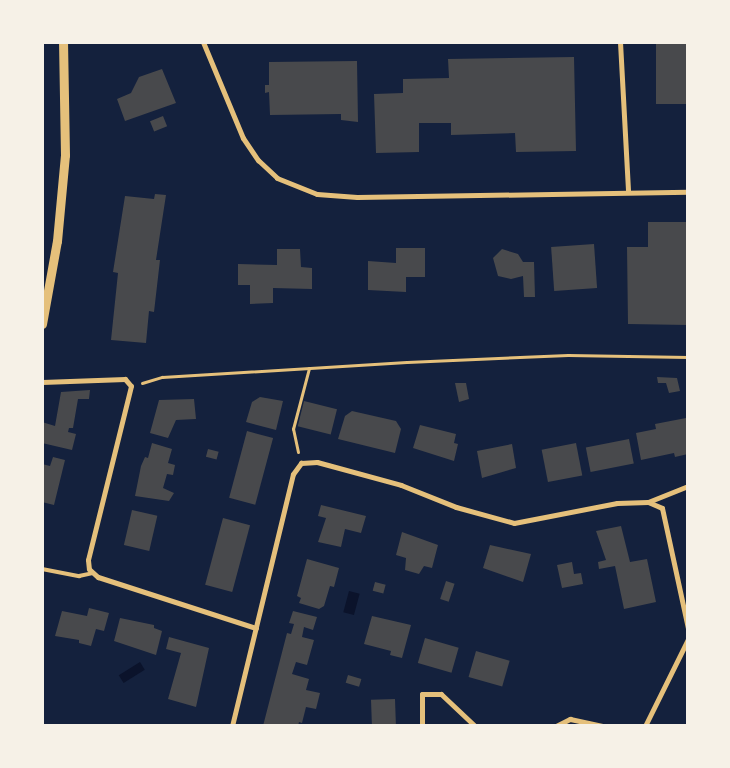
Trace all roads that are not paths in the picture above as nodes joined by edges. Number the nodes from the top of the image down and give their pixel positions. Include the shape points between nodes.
1 (63, 42) edge
2 (203, 42) edge
3 (620, 42) edge
4 (628, 191) junction
5 (688, 192) edge
6 (42, 324) edge
7 (42, 382) edge
8 (688, 486) edge
9 (648, 502) junction
10 (42, 569) edge
11 (93, 573) junction
12 (256, 628) junction
13 (688, 628) edge
14 (688, 639) edge
15 (232, 726) edge
16 (422, 726) edge
17 (475, 726) edge
18 (556, 726) edge
19 (602, 726) edge
20 (645, 726) edge

1 - 6 street via 65,155 57,241
2 - 4 street via 243,138 258,160 277,178 318,194 358,197
3 - 4 street
4 - 5 street
7 - 11 street via 125,379 132,386 88,560
8 - 9 street
9 - 12 street via 616,503 514,523 456,507 401,485 317,462 301,463 294,474
9 - 13 street via 662,508
10 - 11 lane via 78,576
11 - 12 street
12 - 15 street
14 - 20 street
16 - 17 street via 422,694 441,694
18 - 19 street via 570,719

